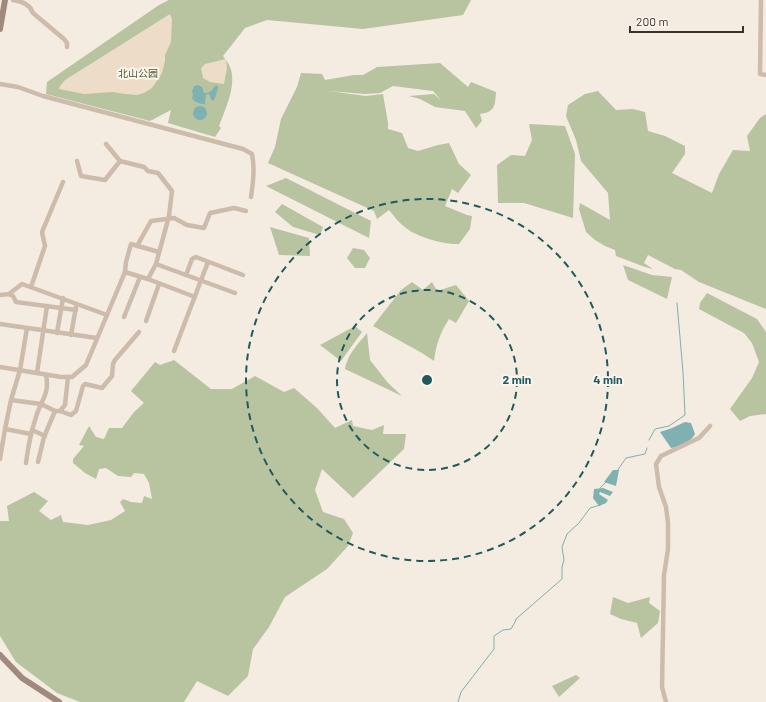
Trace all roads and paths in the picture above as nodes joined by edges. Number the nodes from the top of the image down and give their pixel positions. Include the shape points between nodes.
1 (13, 0) edge
2 (761, 0) edge
3 (3, 3) edge
4 (0, 29) edge
5 (67, 47) dead end
6 (766, 75) edge
7 (0, 84) edge
8 (106, 144) dead end
9 (77, 161) dead end
10 (120, 161) junction
11 (63, 182) dead end
12 (251, 197) dead end
13 (246, 211) dead end
14 (169, 218) junction
15 (137, 246) junction
16 (158, 252) junction
17 (208, 262) junction
18 (156, 264) junction
19 (125, 272) junction
20 (186, 275) junction
21 (243, 275) dead end
22 (140, 277) junction
23 (148, 279) junction
24 (201, 280) junction
25 (159, 284) junction
26 (31, 287) junction
27 (235, 293) dead end
28 (9, 294) junction
29 (0, 295) edge
30 (195, 297) junction
31 (63, 298) junction
32 (77, 303) junction
33 (47, 306) junction
34 (62, 307) junction
35 (76, 310) junction
36 (107, 315) junction
37 (124, 317) dead end
38 (146, 321) dead end
39 (0, 324) edge
40 (27, 328) junction
41 (44, 331) junction
42 (139, 332) dead end
43 (58, 333) junction
44 (71, 334) junction
45 (97, 338) junction
46 (174, 351) dead end
47 (0, 367) edge
48 (20, 370) junction
49 (37, 373) junction
50 (46, 375) junction
51 (68, 377) junction
52 (11, 400) junction
53 (41, 404) junction
54 (58, 411) junction
55 (710, 426) dead end
56 (5, 429) junction
57 (31, 432) junction
58 (45, 436) junction
59 (0, 459) edge
60 (38, 462) dead end
61 (26, 463) dead end
62 (0, 655) edge
63 (59, 702) edge
64 (666, 702) edge

1 - 5 street via 31,8 33,13 64,39
2 - 6 street via 760,74
3 - 4 street
7 - 12 street via 243,149 252,154 254,164
8 - 10 street
9 - 10 street via 81,176 105,180
10 - 14 street via 158,173 172,190
11 - 26 street via 42,232 45,246
13 - 14 street via 234,208 210,213 204,228
14 - 15 street via 151,221
14 - 16 street
15 - 16 street
15 - 19 street via 132,244
16 - 18 street
17 - 20 street via 192,259
17 - 21 street
17 - 24 street
18 - 20 street
18 - 23 street
19 - 22 street
19 - 36 street
20 - 24 street
22 - 23 street
22 - 37 street
23 - 25 street
24 - 27 street
24 - 30 street
25 - 30 street
25 - 38 street
26 - 28 street via 22,284
26 - 31 street
28 - 29 street
28 - 33 street via 16,302
30 - 46 street
31 - 32 street
31 - 34 street
32 - 35 street
32 - 36 street
33 - 34 street
33 - 41 street
34 - 35 street
34 - 43 street
35 - 44 street
36 - 45 street
39 - 40 street
40 - 41 street
40 - 48 street
41 - 43 street
41 - 49 street
42 - 54 street via 115,360 112,376 102,388 85,384 76,411 71,415
43 - 44 street
44 - 45 street
45 - 51 street via 86,365 72,377
47 - 48 street
48 - 49 street
48 - 52 street
49 - 50 street
50 - 51 street
50 - 53 street via 48,385
51 - 54 street via 65,405
52 - 53 street
52 - 56 street
53 - 54 street
53 - 57 street
54 - 58 street
55 - 64 street via 699,438 661,456 656,464 668,523 664,575 662,687
56 - 57 street
56 - 59 street
57 - 58 street
57 - 61 street
58 - 60 street
62 - 63 street via 22,678

